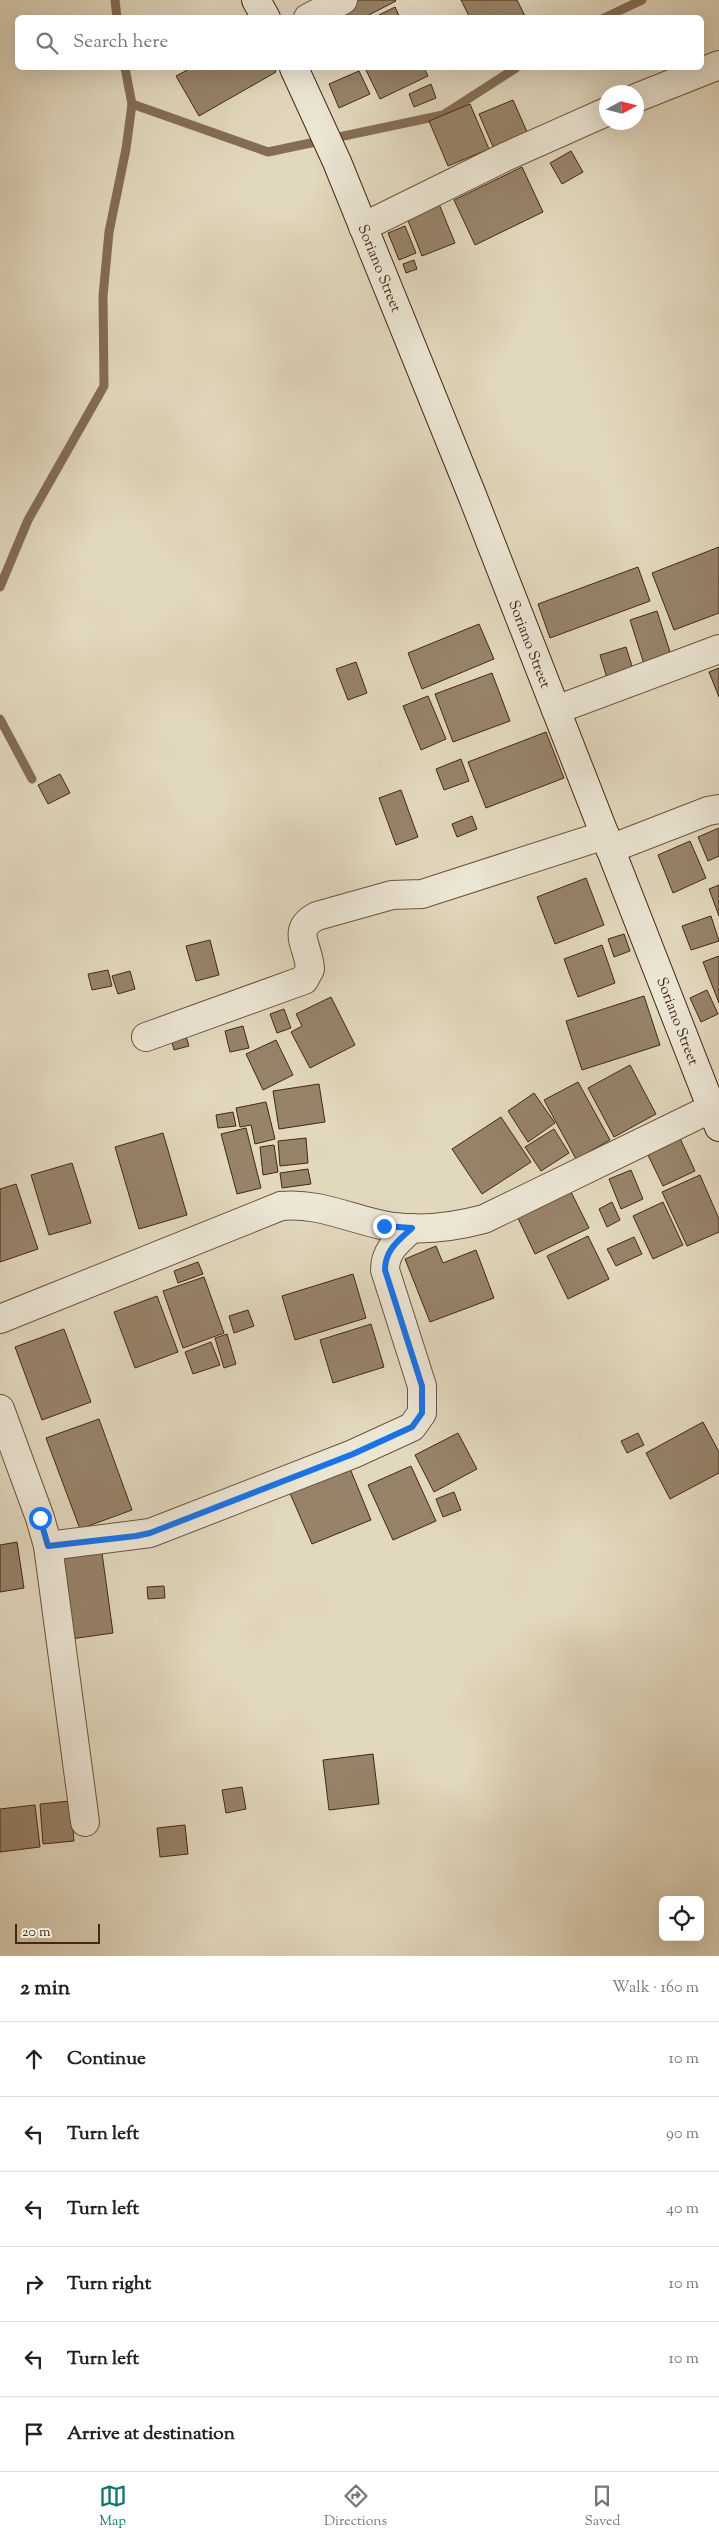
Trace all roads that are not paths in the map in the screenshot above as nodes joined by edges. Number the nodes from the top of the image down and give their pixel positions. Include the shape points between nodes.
1 (256, 0) edge
2 (343, 0) edge
3 (264, 15) edge
4 (314, 15) edge
5 (719, 65) edge
6 (295, 70) edge
7 (644, 95) edge
8 (599, 115) edge
9 (363, 227) junction
10 (719, 649) edge
11 (556, 710) junction
12 (719, 809) edge
13 (608, 842) junction
14 (146, 1037) dead end
15 (715, 1118) edge
16 (412, 1228) junction
17 (0, 1319) edge
18 (0, 1409) edge
19 (48, 1546) junction
20 (86, 1822) dead end

1 - 3 street
2 - 4 street
5 - 7 street
6 - 9 street, Soriano Street via 317,114
8 - 9 street
9 - 11 street, Soriano Street
10 - 11 street
11 - 13 street, Soriano Street
12 - 13 street
13 - 14 street via 422,894 383,897 317,916 303,927 310,969 304,980
13 - 15 street, Soriano Street
15 - 16 street via 484,1219 448,1228
16 - 17 street via 384,1226 312,1206 281,1206
16 - 19 street via 389,1250 385,1270 422,1386 422,1413 412,1427 353,1454 150,1533
18 - 19 street
19 - 20 street

